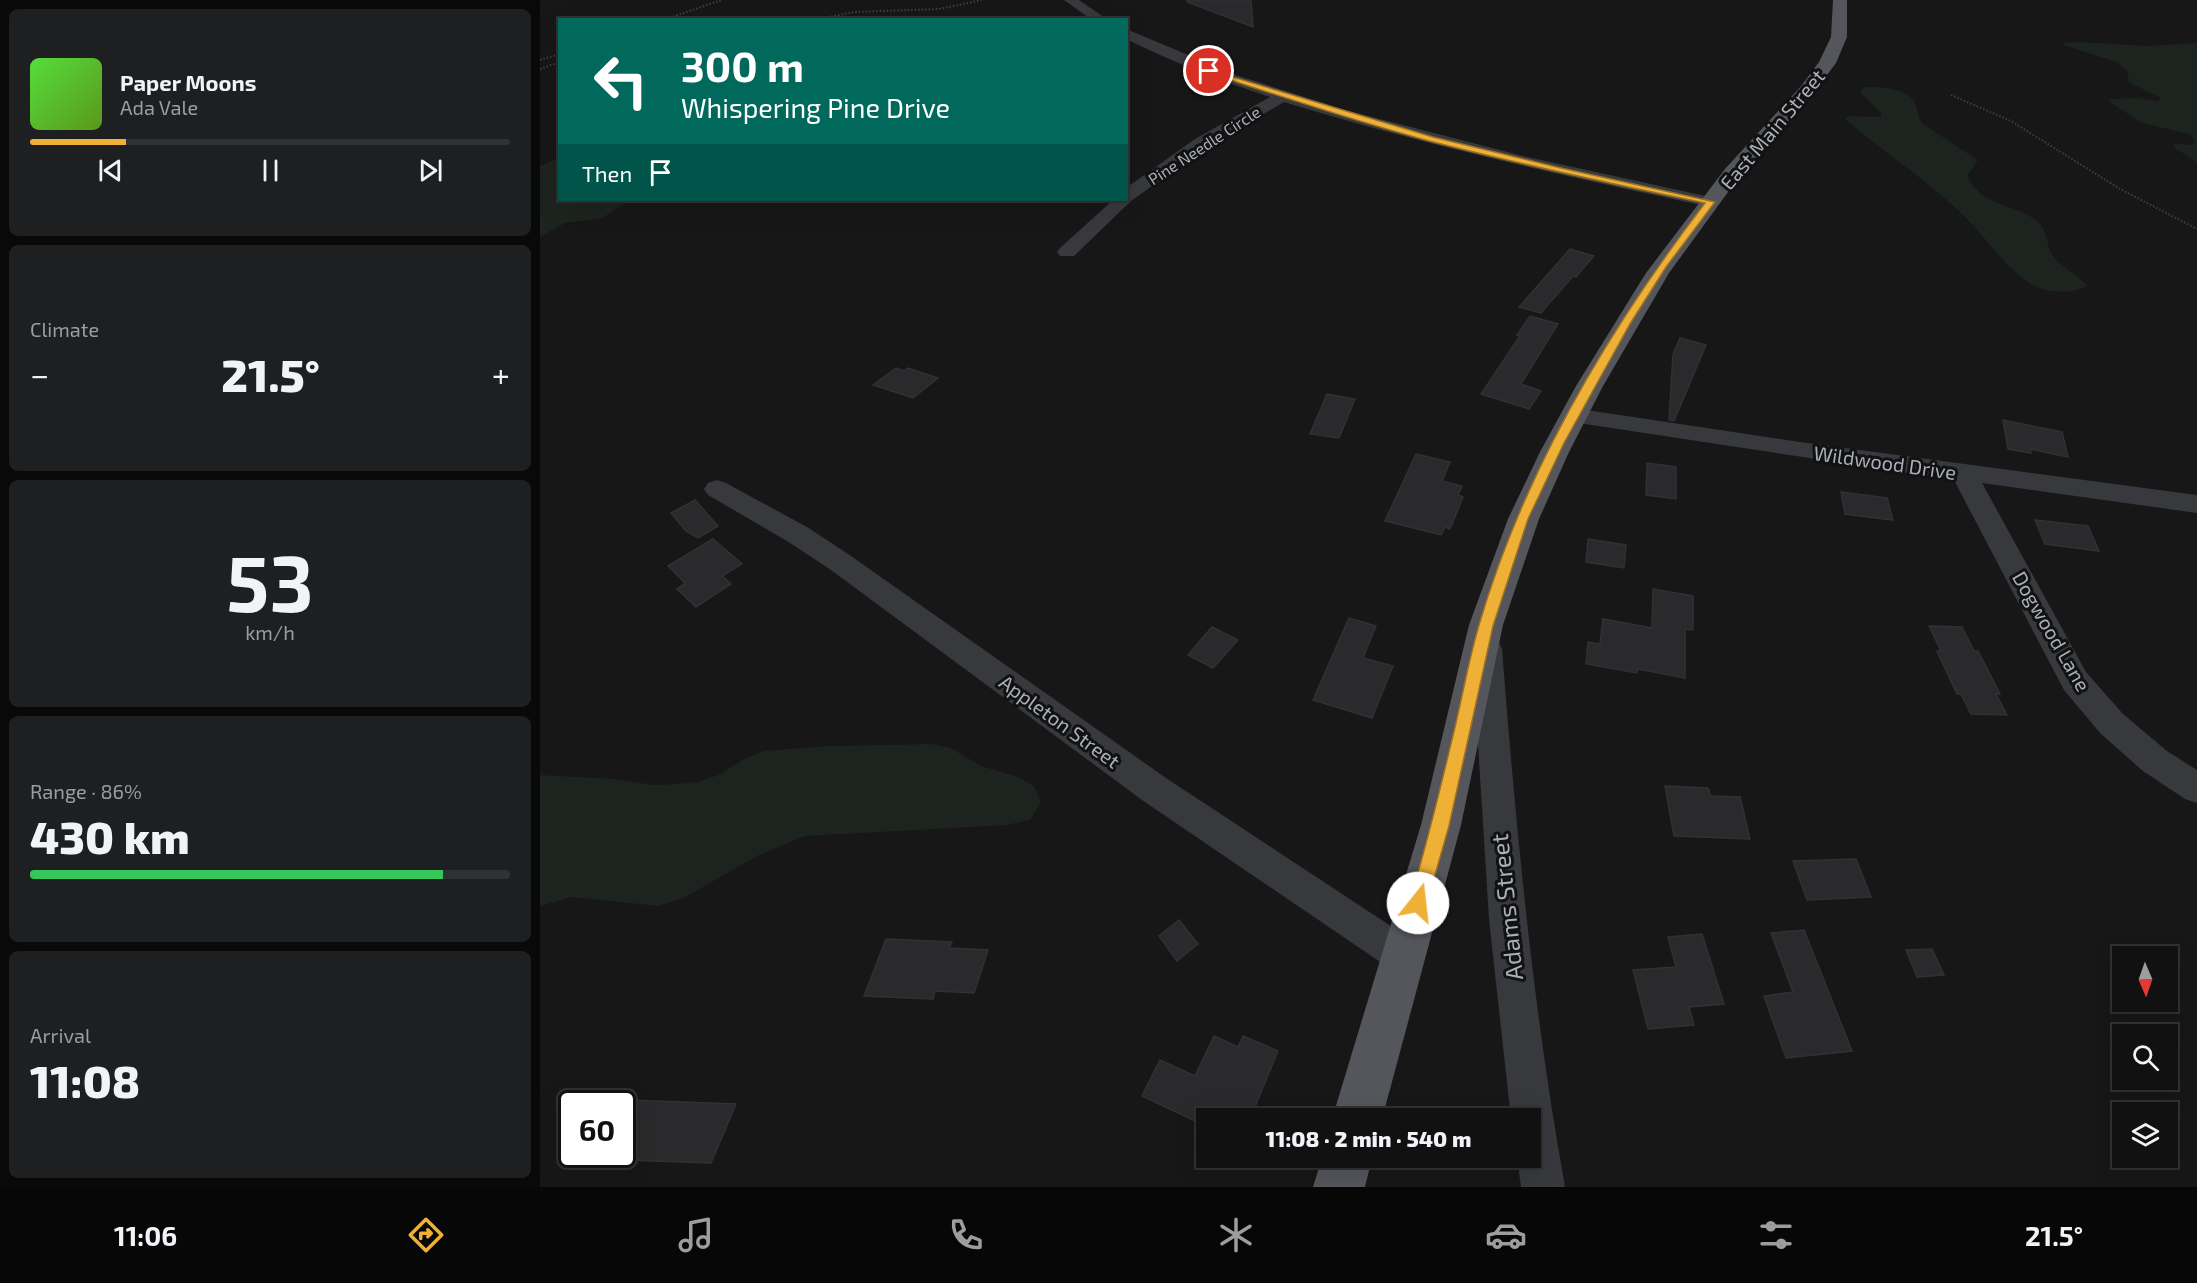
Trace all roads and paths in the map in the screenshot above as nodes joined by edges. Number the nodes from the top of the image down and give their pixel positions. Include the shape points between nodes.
1 (722, 0) edge
2 (982, 0) edge
3 (1070, 0) edge
4 (1840, 0) edge
5 (669, 18) edge
6 (824, 18) edge
7 (1099, 18) edge
8 (1128, 34) edge
9 (558, 55) edge
10 (540, 60) edge
11 (558, 63) edge
12 (540, 69) edge
13 (1951, 95) dead end
14 (1283, 96) junction
15 (1128, 196) edge
16 (1122, 201) edge
17 (1710, 202) junction
18 (2197, 230) edge
19 (1066, 252) dead end
20 (1573, 416) junction
21 (1963, 472) junction
22 (717, 489) dead end
23 (2197, 504) edge
24 (1486, 626) junction
25 (2197, 788) edge
26 (1402, 955) junction
27 (1360, 1108) edge
28 (1544, 1187) edge

1 - 5 path
2 - 6 path via 939,9 854,12
3 - 7 street
4 - 17 main road, East Main Street via 1839,38 1829,61
8 - 14 street via 1181,60
9 - 10 path
11 - 12 path
13 - 18 path via 2011,120 2120,189
14 - 15 street, Pine Needle Circle via 1201,143
14 - 17 street via 1505,158
16 - 19 street, Pine Needle Circle
17 - 20 main road, East Main Street via 1643,294
20 - 21 street, Wildwood Drive
20 - 24 main road, East Main Street via 1522,519
21 - 23 street, Wildwood Drive
21 - 25 street, Dogwood Lane via 2075,681 2112,724 2155,761
22 - 26 street, Appleton Street via 840,563 1154,789
24 - 26 main road, East Main Street via 1440,826
24 - 28 street, Adams Street via 1510,951 1526,1085
26 - 27 main road, East Main Street

